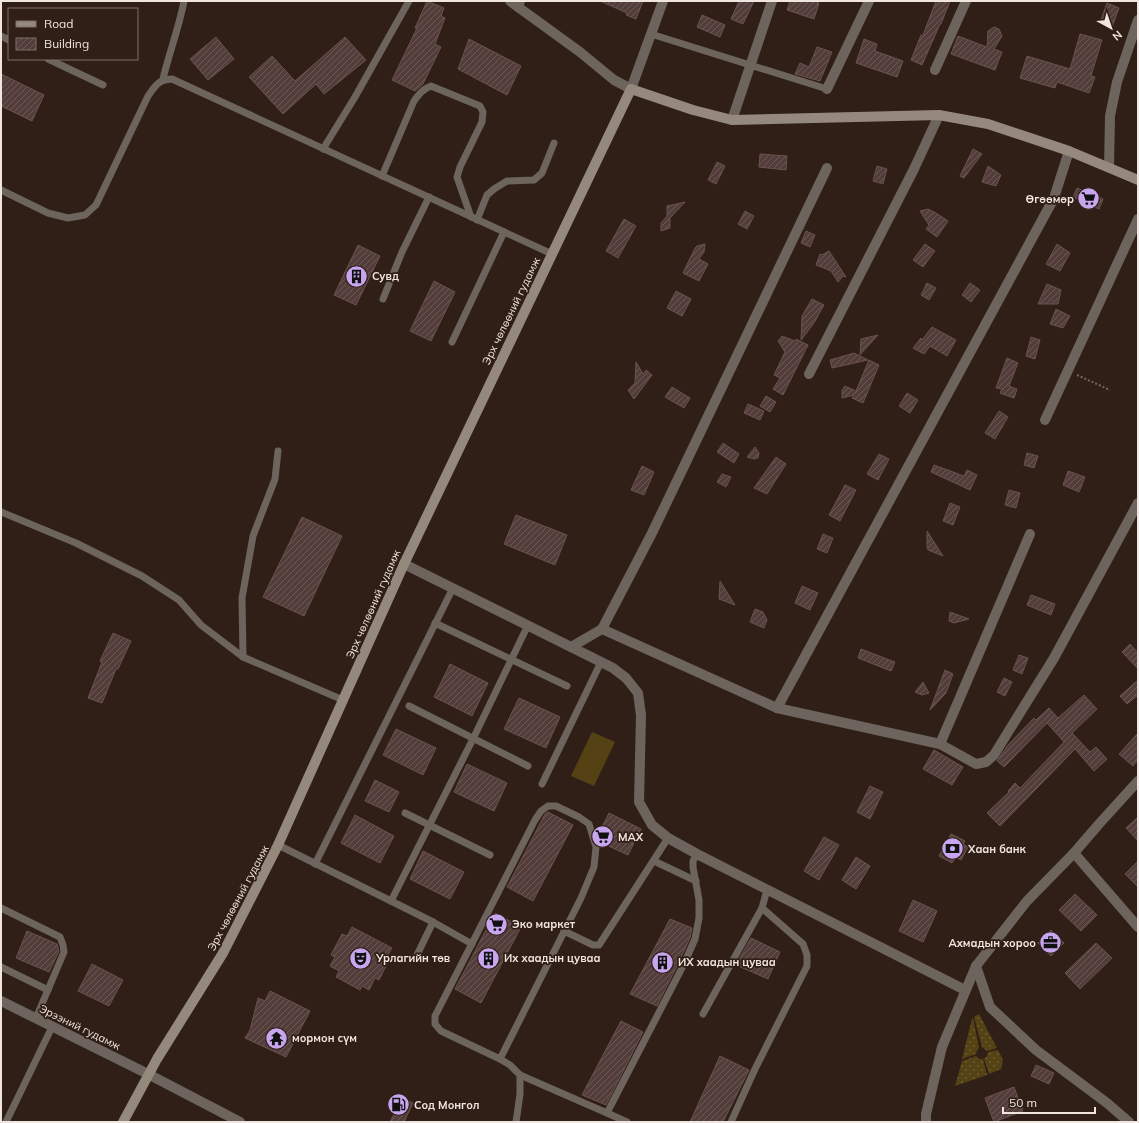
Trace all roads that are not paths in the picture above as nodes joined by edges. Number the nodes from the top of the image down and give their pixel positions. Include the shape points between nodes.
1 (184, 1) edge
2 (409, 1) edge
3 (663, 1) edge
4 (772, 1) edge
5 (869, 1) edge
6 (966, 1) edge
7 (516, 3) edge
8 (1138, 20) edge
9 (651, 34) junction
10 (50, 60) edge
11 (751, 65) junction
12 (935, 70) dead end
13 (163, 80) junction
14 (103, 85) dead end
15 (632, 89) junction
16 (827, 89) joint
17 (939, 115) junction
18 (732, 120) junction
19 (554, 143) dead end
20 (323, 149) junction
21 (1069, 151) junction
22 (1109, 167) junction
23 (827, 168) dead end
24 (382, 176) junction
25 (1138, 180) edge
26 (1, 190) edge
27 (429, 197) junction
28 (474, 218) junction
29 (1138, 219) edge
30 (504, 232) junction
31 (552, 254) junction
32 (383, 299) dead end
33 (452, 342) dead end
34 (809, 374) dead end
35 (1045, 420) dead end
36 (278, 451) dead end
37 (1138, 503) edge
38 (1, 512) edge
39 (1030, 534) dead end
40 (404, 564) junction
41 (453, 588) junction
42 (435, 623) junction
43 (528, 625) junction
44 (602, 629) junction
45 (571, 647) junction
46 (243, 657) junction
47 (512, 660) junction
48 (601, 662) junction
49 (567, 686) dead end
50 (343, 700) junction
51 (409, 706) dead end
52 (777, 708) junction
53 (473, 739) junction
54 (940, 744) junction
55 (528, 766) dead end
56 (1138, 781) edge
57 (542, 784) dead end
58 (405, 813) dead end
59 (429, 825) junction
60 (668, 838) junction
61 (278, 846) junction
62 (1074, 853) junction
63 (697, 854) junction
64 (490, 855) dead end
65 (654, 860) junction
66 (316, 864) junction
67 (696, 881) junction
68 (767, 890) junction
69 (391, 901) junction
70 (1, 908) edge
71 (762, 908) junction
72 (433, 922) junction
73 (1138, 927) edge
74 (564, 931) junction
75 (472, 944) junction
76 (415, 959) dead end
77 (976, 966) junction
78 (1, 967) edge
79 (48, 990) junction
80 (965, 990) junction
81 (1, 1001) edge
82 (703, 1014) dead end
83 (36, 1018) junction
84 (52, 1027) junction
85 (500, 1059) junction
86 (148, 1074) junction
87 (520, 1075) junction
88 (607, 1114) junction
89 (6, 1122) edge
90 (123, 1122) edge
91 (240, 1122) edge
92 (516, 1122) edge
93 (626, 1122) edge
94 (732, 1122) edge
95 (926, 1122) edge
96 (1128, 1122) edge

1 - 13 lane
2 - 20 lane
3 - 9 street
4 - 11 street
5 - 16 street
6 - 12 street
7 - 15 street via 614,80
8 - 22 street via 1117,82 1110,116
9 - 11 lane
9 - 15 street
10 - 14 lane
11 - 16 lane
11 - 18 street
13 - 20 lane via 172,79
13 - 26 lane via 148,96 96,205 85,215 68,218 48,213
15 - 18 main road
15 - 31 main road, Эрх чөлөөний гудамж
17 - 18 main road
17 - 21 main road via 988,124
17 - 34 street via 914,170
19 - 28 lane via 542,173 534,180 507,181 494,189 487,195
20 - 24 lane
21 - 22 main road
21 - 52 street via 1054,198
22 - 25 main road
23 - 44 street via 652,534
24 - 27 lane
24 - 28 lane via 419,93 431,86 480,106 482,122 457,177
27 - 28 lane
27 - 32 lane via 402,252
28 - 30 lane
29 - 35 street
30 - 31 lane
30 - 33 lane
31 - 40 main road, Эрх чөлөөний гудамж
36 - 46 lane via 276,479 253,536 242,598
37 - 54 street via 1054,658 994,755 986,762 976,764
38 - 46 lane via 76,543 142,576 179,600 201,625
39 - 54 street
40 - 41 street
40 - 50 main road, Эрх чөлөөний гудамж
41 - 42 lane
41 - 43 street
42 - 47 lane
42 - 66 lane
43 - 45 street
43 - 47 lane
44 - 45 street
44 - 52 street
45 - 48 street
46 - 50 lane
47 - 49 lane
47 - 53 lane
48 - 57 lane
48 - 60 street via 626,678 638,693 641,715 639,802 652,825
50 - 61 main road, Эрх чөлөөний гудамж
51 - 53 lane
52 - 54 street
53 - 55 lane
53 - 59 lane
56 - 62 street
58 - 59 lane
59 - 64 lane
59 - 69 lane
60 - 63 street
60 - 65 lane
61 - 66 lane
61 - 86 main road, Эрх чөлөөний гудамж via 223,953
62 - 73 street
62 - 77 street via 1028,901
63 - 67 lane via 693,861
63 - 68 street
65 - 67 lane
65 - 74 lane via 599,945 593,945
66 - 69 lane
67 - 88 lane via 699,918 695,938
68 - 71 lane
68 - 80 street
69 - 72 lane
70 - 79 lane via 60,937 64,952
71 - 82 lane
71 - 94 lane via 803,944 808,955 807,966 755,1069
72 - 75 lane
72 - 76 lane
74 - 75 lane via 594,867 596,848 589,824 556,806 548,806 535,820
74 - 85 lane
75 - 85 lane via 439,1005 435,1024 441,1031
77 - 80 street
77 - 96 street via 990,1007 1036,1050
78 - 79 lane
79 - 83 lane
80 - 95 street via 942,1047
81 - 83 street, Эрээний гудамж
83 - 84 street, Эрээний гудамж
84 - 86 street, Эрээний гудамж
84 - 89 lane
85 - 87 lane
86 - 90 main road, Эрх чөлөөний гудамж
86 - 91 street, Эрээний гудамж
87 - 88 lane
87 - 92 lane
88 - 93 lane

